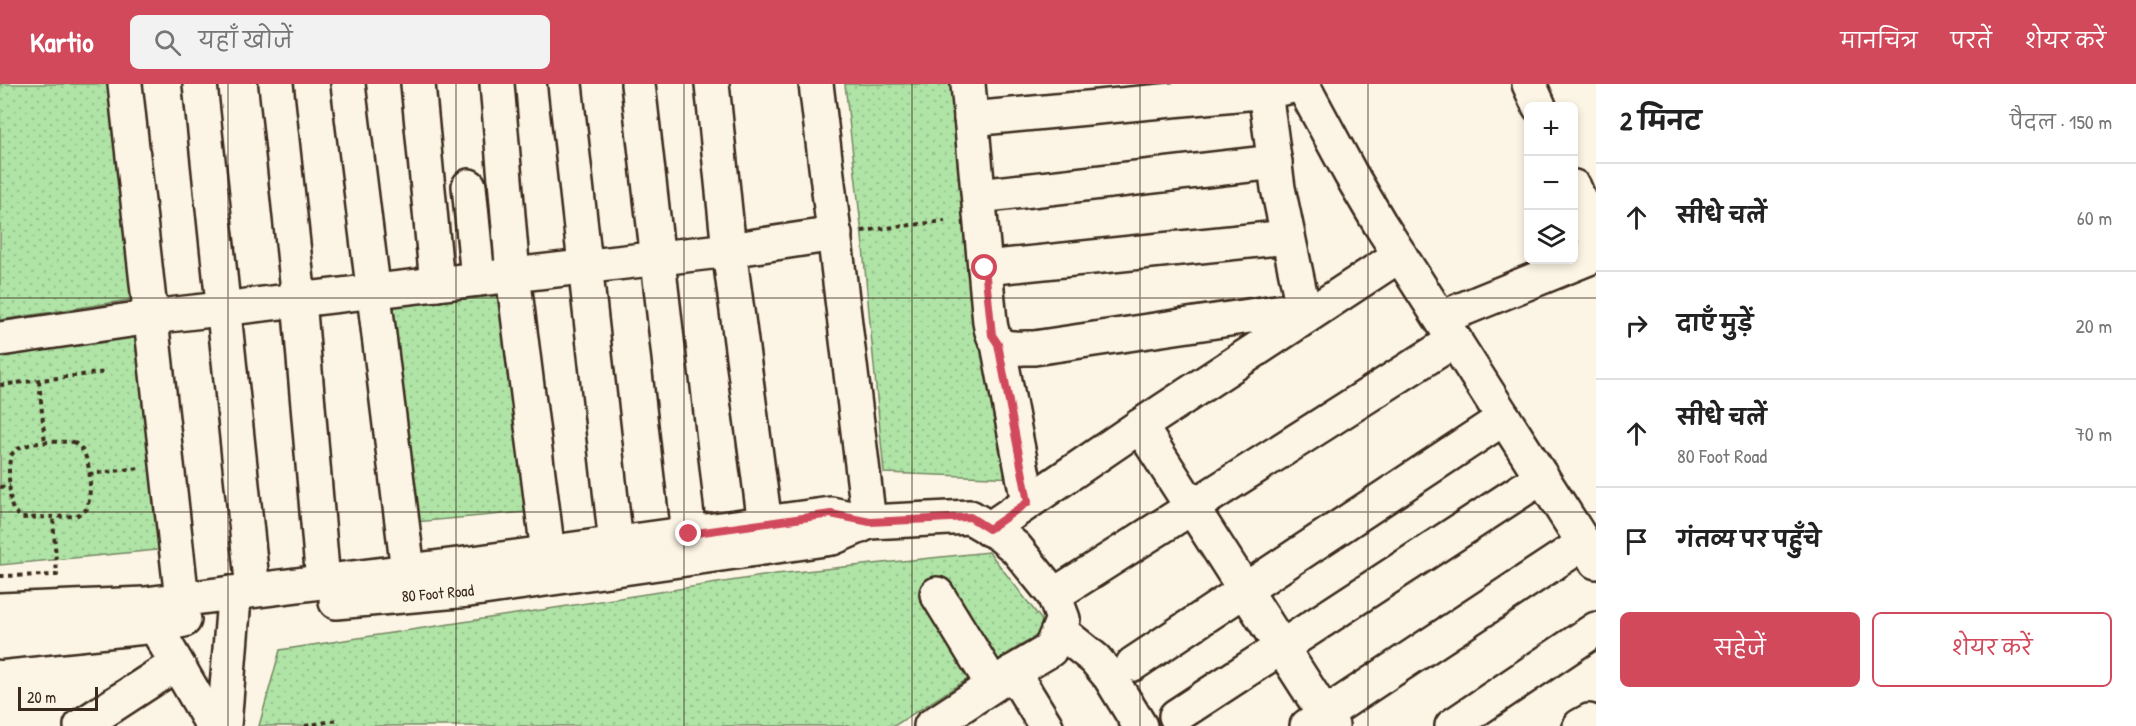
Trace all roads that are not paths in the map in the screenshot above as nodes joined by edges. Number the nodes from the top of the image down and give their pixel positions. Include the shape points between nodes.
1 (125, 84) edge
2 (200, 84) edge
3 (276, 84) edge
4 (348, 84) edge
5 (418, 84) edge
6 (497, 84) edge
7 (565, 84) edge
8 (638, 84) edge
9 (712, 84) edge
10 (816, 84) edge
11 (968, 84) edge
12 (1302, 84) edge
13 (1529, 84) edge
14 (1268, 91) junction
15 (1537, 102) edge
16 (971, 118) junction
17 (1275, 162) junction
18 (507, 182) junction
19 (469, 186) junction
20 (428, 191) junction
21 (979, 196) junction
22 (1578, 197) edge
23 (835, 234) junction
24 (1288, 237) junction
25 (1596, 240) edge
26 (729, 250) junction
27 (1401, 255) junction
28 (1596, 255) edge
29 (658, 259) junction
30 (584, 267) junction
31 (985, 268) junction
32 (513, 275) junction
33 (478, 279) junction
34 (437, 284) junction
35 (375, 291) junction
36 (299, 300) junction
37 (224, 309) junction
38 (1304, 312) junction
39 (151, 317) junction
40 (1448, 329) junction
41 (0, 339) edge
42 (998, 344) junction
43 (1504, 418) junction
44 (1140, 426) junction
45 (1542, 477) junction
46 (1028, 502) junction
47 (1191, 509) junction
48 (870, 522) junction
49 (980, 523) junction
50 (765, 524) junction
51 (689, 534) junction
52 (616, 544) junction
53 (548, 553) junction
54 (1590, 553) edge
55 (408, 571) junction
56 (467, 577) junction
57 (323, 582) junction
58 (1244, 590) junction
59 (937, 594) dead end
60 (1054, 595) junction
61 (239, 598) junction
62 (182, 600) junction
63 (0, 610) edge
64 (150, 615) junction
65 (1596, 629) edge
66 (1059, 630) junction
67 (0, 642) edge
68 (1281, 648) junction
69 (176, 664) junction
70 (1133, 664) dead end
71 (1003, 678) junction
72 (1176, 716) dead end
73 (1321, 722) edge
74 (86, 725) edge
75 (213, 726) edge
76 (224, 726) edge
77 (932, 726) edge
78 (1046, 726) edge
79 (1140, 726) edge
80 (1452, 726) edge

1 - 39 street
2 - 37 street
3 - 36 street
4 - 35 street
5 - 20 street
6 - 18 street
7 - 30 street
8 - 29 street
9 - 26 street
10 - 23 street
11 - 16 street
12 - 14 street
12 - 27 street via 1350,173
13 - 15 street
14 - 16 street
14 - 17 street
16 - 21 street
17 - 21 street
17 - 24 street
18 - 19 street
18 - 32 street
19 - 20 street
19 - 33 street
20 - 34 street
21 - 31 street
22 - 25 street
23 - 26 street
23 - 48 street
24 - 31 street
24 - 38 street
26 - 29 street
26 - 50 street
27 - 38 street
27 - 40 street
28 - 40 street
29 - 30 street
29 - 51 street
30 - 32 street
30 - 52 street
31 - 42 street via 992,335
32 - 33 street
32 - 53 street
33 - 34 street
34 - 35 street
35 - 36 street
35 - 55 street
36 - 37 street
36 - 57 street
37 - 39 street
37 - 61 street
38 - 42 street via 1034,348
38 - 44 street
39 - 41 street
39 - 62 street
40 - 43 street
40 - 47 street
42 - 46 street
43 - 45 street
43 - 58 street
44 - 46 street
44 - 47 street
45 - 54 street
45 - 68 street
46 - 49 street
47 - 58 street
47 - 60 street
48 - 49 street, 80 Foot Road
48 - 50 street, 80 Foot Road via 831,514
48 - 56 street, 80 Foot Road via 832,538
49 - 60 street via 1016,548
50 - 51 street, 80 Foot Road
51 - 52 street, 80 Foot Road
52 - 53 street, 80 Foot Road
53 - 56 street, 80 Foot Road
54 - 73 street
55 - 56 street, 80 Foot Road
55 - 57 street, 80 Foot Road
56 - 61 street, 80 Foot Road
57 - 61 street, 80 Foot Road
58 - 68 street
58 - 70 street
59 - 71 street
60 - 66 street via 1063,619
61 - 62 street, 80 Foot Road
61 - 64 street, 80 Foot Road
61 - 76 street
62 - 64 street, 80 Foot Road
63 - 64 street, 80 Foot Road
64 - 67 street, 80 Foot Road
64 - 69 street
65 - 80 street
66 - 71 street via 1050,650
66 - 79 street via 1095,659
68 - 72 street
68 - 73 street
69 - 74 street
69 - 75 street
71 - 77 street
71 - 78 street

